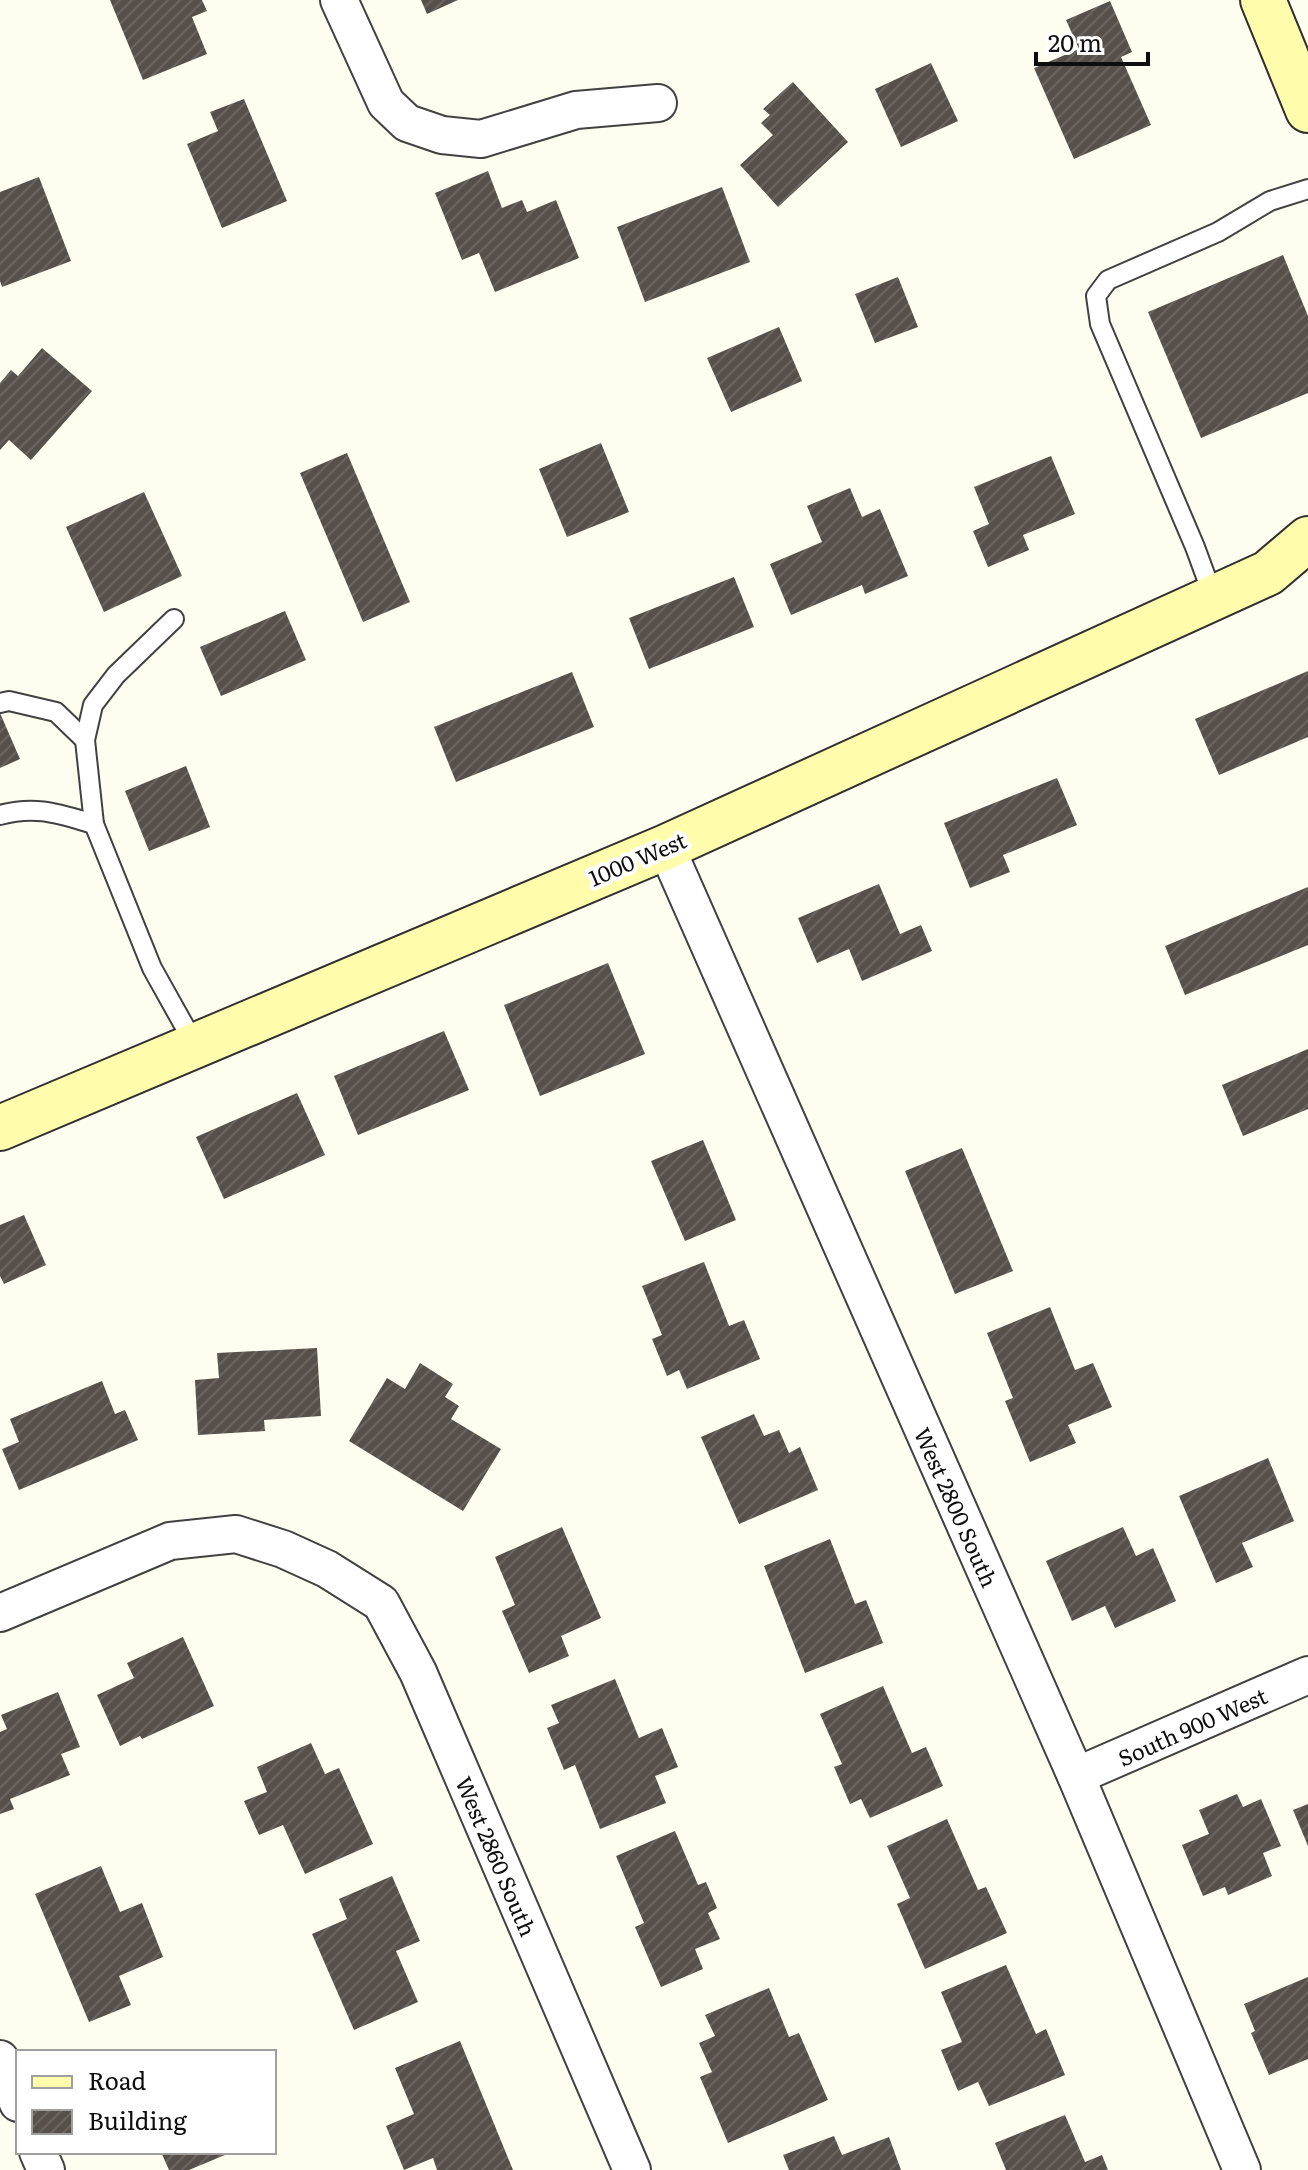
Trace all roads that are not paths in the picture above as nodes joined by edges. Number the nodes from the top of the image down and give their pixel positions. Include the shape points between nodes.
1 (339, 0) edge
2 (1263, 0) edge
3 (1306, 101) edge
4 (658, 103) dead end
5 (1308, 189) edge
6 (1308, 539) edge
7 (1288, 574) edge
8 (1213, 596) junction
9 (174, 619) dead end
10 (0, 703) edge
11 (85, 740) junction
12 (0, 815) edge
13 (94, 824) junction
14 (666, 847) junction
15 (195, 1045) junction
16 (0, 1128) edge
17 (0, 1613) edge
18 (1308, 1675) edge
19 (1076, 1776) junction
20 (0, 2059) edge
21 (16, 2098) edge
22 (632, 2170) edge
23 (1242, 2170) edge

1 - 4 street via 386,103 407,123 442,135 481,139 576,110
2 - 3 main road
5 - 8 lane via 1270,201 1218,232 1108,280 1096,296 1100,324
6 - 7 main road, 1000 West
7 - 8 main road, 1000 West
8 - 14 main road, 1000 West
9 - 11 lane via 93,705
10 - 11 lane via 56,712
11 - 13 lane
12 - 13 lane via 42,809
13 - 15 lane via 152,968
14 - 15 main road, 1000 West
14 - 19 street, West 2800 South
15 - 16 main road, 1000 West
17 - 22 street, West 2860 South via 170,1541 236,1534 327,1569 381,1603 418,1672
18 - 19 street, South 900 West
19 - 23 street, West 2800 South
20 - 21 street

